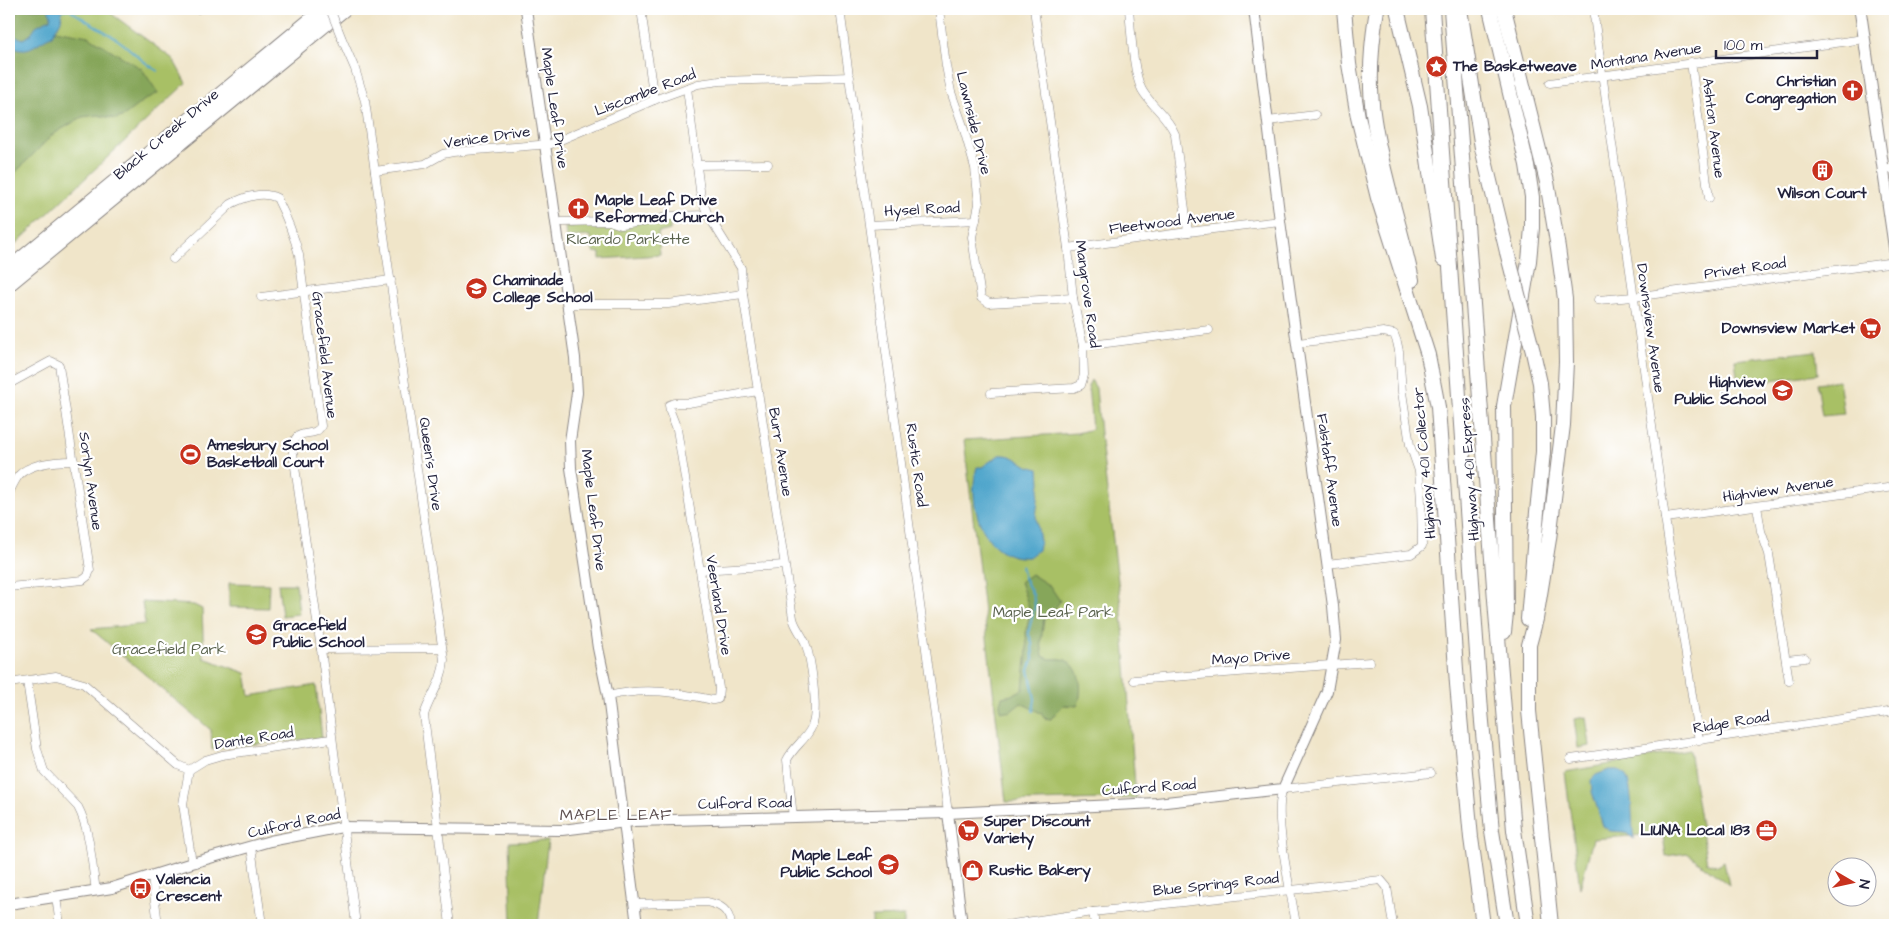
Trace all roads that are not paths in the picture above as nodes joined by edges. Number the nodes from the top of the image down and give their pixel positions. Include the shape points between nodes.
1 (189, 9) edge
2 (198, 9) edge
3 (324, 9) edge
4 (330, 9) edge
5 (344, 9) edge
6 (526, 9) edge
7 (641, 9) edge
8 (840, 9) edge
9 (939, 9) edge
10 (1034, 9) edge
11 (1129, 9) edge
12 (1254, 9) edge
13 (1344, 9) edge
14 (1397, 9) edge
15 (1432, 9) edge
16 (1451, 9) edge
17 (1460, 9) edge
18 (1490, 9) edge
19 (1504, 9) edge
20 (1593, 9) edge
21 (1860, 9) edge
22 (1377, 14) edge
23 (1864, 39) junction
24 (1691, 62) junction
25 (1602, 76) junction
26 (850, 78) junction
27 (1550, 83) dead end
28 (687, 88) junction
29 (654, 100) junction
30 (1315, 115) dead end
31 (1268, 121) junction
32 (544, 143) junction
33 (768, 164) dead end
34 (696, 165) junction
35 (1890, 169) edge
36 (375, 171) junction
37 (1709, 198) dead end
38 (708, 214) junction
39 (976, 220) junction
40 (1280, 221) junction
41 (562, 222) dead end
42 (870, 225) junction
43 (1188, 232) junction
44 (1068, 248) junction
45 (1895, 251) edge
46 (173, 259) dead end
47 (1895, 262) edge
48 (9, 268) edge
49 (391, 280) junction
50 (9, 284) edge
51 (303, 291) junction
52 (1453, 293) junction
53 (743, 294) junction
54 (260, 297) dead end
55 (1633, 297) junction
56 (1073, 298) junction
57 (1598, 300) dead end
58 (568, 304) junction
59 (1209, 330) dead end
60 (1298, 343) junction
61 (1083, 346) junction
62 (1428, 355) junction
63 (9, 384) edge
64 (758, 392) junction
65 (991, 393) dead end
66 (74, 461) junction
67 (1895, 487) edge
68 (9, 493) edge
69 (1757, 506) junction
70 (1665, 518) junction
71 (1327, 564) junction
72 (784, 565) junction
73 (700, 570) junction
74 (9, 587) edge
75 (1530, 637) junction
76 (442, 648) junction
77 (321, 649) junction
78 (1805, 658) dead end
79 (1786, 660) junction
80 (1370, 662) dead end
81 (1332, 664) junction
82 (1501, 672) junction
83 (1134, 680) dead end
84 (28, 681) junction
85 (1789, 681) dead end
86 (9, 683) edge
87 (608, 696) junction
88 (1895, 711) edge
89 (331, 740) junction
90 (1699, 740) junction
91 (1571, 759) dead end
92 (189, 770) junction
93 (1431, 773) dead end
94 (1283, 789) junction
95 (948, 813) junction
96 (793, 818) junction
97 (624, 823) junction
98 (342, 827) junction
99 (439, 829) junction
100 (251, 848) junction
101 (192, 863) junction
102 (152, 877) junction
103 (1291, 890) junction
104 (96, 891) junction
105 (56, 897) junction
106 (9, 904) edge
107 (634, 904) junction
108 (1093, 912) junction
109 (60, 925) edge
110 (158, 925) edge
111 (262, 925) edge
112 (356, 925) edge
113 (450, 925) edge
114 (637, 925) edge
115 (731, 925) edge
116 (962, 925) edge
117 (1006, 925) edge
118 (1095, 925) edge
119 (1296, 925) edge
120 (1393, 925) edge
121 (1483, 925) edge
122 (1507, 925) edge
123 (1528, 925) edge
124 (1551, 925) edge

1 - 2 street
3 - 48 highway, Black Creek Drive
4 - 36 street, Queen's Drive, bridge via 361,85
5 - 50 highway, Black Creek Drive
6 - 32 street, Maple Leaf Drive
7 - 29 street
8 - 26 street, Rustic Road
9 - 39 street, Lawnside Drive via 951,92 975,168 979,204
10 - 44 street, Mangrove Road
11 - 43 street via 1140,86 1175,134
12 - 31 street, Falstaff Avenue
13 - 62 highway, Highway 401 Collector via 1358,117 1378,198
14 - 52 highway via 1420,106 1440,251
15 - 52 highway, Highway 401 Express
16 - 82 highway, Highway 401 Express
17 - 75 highway, bridge via 1482,148 1541,392 1544,452 1528,617
18 - 82 highway via 1527,165 1532,205 1529,261 1504,406 1506,613
19 - 75 highway via 1547,182 1565,299 1563,425 1549,539
20 - 25 street, Downsview Avenue
21 - 23 main road
22 - 62 highway via 1371,84 1374,119
23 - 24 street, Montana Avenue
23 - 35 main road
24 - 25 street, Montana Avenue
24 - 37 street, Ashton Avenue
25 - 27 street, Montana Avenue
25 - 55 street, Downsview Avenue
26 - 28 street, Liscombe Road via 720,81
26 - 42 street, Rustic Road
28 - 29 street, Liscombe Road
28 - 34 street, Burr Avenue
29 - 32 street, Liscombe Road via 551,144
30 - 31 street
31 - 40 street, Falstaff Avenue
32 - 36 street, Venice Drive via 454,152 425,164
32 - 58 street, Maple Leaf Drive
33 - 34 street
34 - 38 street, Burr Avenue via 701,198
35 - 45 main road
36 - 49 street, Queen's Drive
38 - 41 street via 668,216 621,225 609,221
38 - 53 street, Burr Avenue via 741,268
39 - 42 street, Hysel Road
39 - 56 street, Lawnside Drive via 972,250 978,292 984,301
40 - 43 street, Fleetwood Avenue
40 - 60 street, Falstaff Avenue
42 - 95 street, Rustic Road
43 - 44 street, Fleetwood Avenue
44 - 56 street, Mangrove Road
46 - 51 street, Gracefield Avenue via 231,204 240,199 273,196 285,212 296,243
47 - 55 street, Privet Road
49 - 51 street
49 - 76 street, Queen's Drive
51 - 54 street
51 - 77 street, Gracefield Avenue via 321,426 295,438 293,453
52 - 122 highway, Highway 401 Express via 1481,711 1492,831
53 - 58 street via 668,304
53 - 64 street, Burr Avenue
55 - 57 street, Privet Road
55 - 70 street, Downsview Avenue
56 - 61 street, Mangrove Road
58 - 87 street, Maple Leaf Drive via 577,386 570,441 571,468
59 - 61 street
60 - 71 street, Falstaff Avenue
60 - 71 street via 1383,332 1394,334 1399,351 1410,445 1422,501 1422,546 1411,554
61 - 65 street, Mangrove Road via 1081,385
62 - 121 highway, Highway 401 Collector via 1438,407 1458,694 1471,838
63 - 66 street, Sorlyn Avenue via 51,361 59,364
64 - 72 street, Burr Avenue
64 - 73 street, Veerland Drive via 669,405 677,429
66 - 68 street via 53,462 28,469 20,474
66 - 74 street, Sorlyn Avenue via 90,574 83,580
67 - 69 street, Highview Avenue
69 - 70 street, Highview Avenue
69 - 79 street via 1769,554
70 - 90 street, Downsview Avenue
71 - 81 street, Falstaff Avenue via 1336,640
72 - 73 street
72 - 96 street, Burr Avenue via 793,618 807,651 816,705 810,731 787,760
73 - 87 street, Veerland Drive via 719,688 718,699 654,690
75 - 124 highway via 1530,711
76 - 77 street
76 - 99 street, Queen's Drive via 444,670 424,715
77 - 89 street, Gracefield Avenue
78 - 79 street
79 - 85 street
80 - 81 street, Mayo Drive
81 - 83 street, Mayo Drive
81 - 94 street, Falstaff Avenue via 1327,691
82 - 123 highway, Highway 401 Express via 1514,830
84 - 86 street
84 - 92 street via 56,676 84,684 178,765
84 - 104 street via 39,756 44,771 81,812
87 - 97 street, Maple Leaf Drive
88 - 90 street, Ridge Road
89 - 92 street, Dante Road via 222,755
89 - 98 street, Gracefield Avenue
90 - 91 street, Ridge Road
92 - 101 street via 183,804
93 - 94 street, Culford Road
94 - 95 street, Culford Road via 1186,801
94 - 103 street, Falstaff Avenue via 1280,811
95 - 96 street, Culford Road
95 - 116 street, Rustic Road
96 - 97 street, Culford Road
97 - 99 street, Culford Road via 562,830
97 - 107 street, Maple Leaf Drive
98 - 99 street, Culford Road
98 - 100 street, Culford Road
98 - 112 street, Gracefield Avenue
99 - 113 street, Queen's Drive
100 - 101 street, Culford Road
100 - 111 street
101 - 102 street, Culford Road
102 - 104 street, Culford Road
102 - 110 street
103 - 108 street, Blue Springs Road
103 - 119 street, Falstaff Avenue
103 - 120 street, Blue Springs Road via 1381,880 1387,886
104 - 105 street, Culford Road
105 - 106 street, Culford Road
105 - 109 street
107 - 114 street, Maple Leaf Drive
107 - 115 street via 716,904 728,913
108 - 117 street, Blue Springs Road
108 - 118 street

